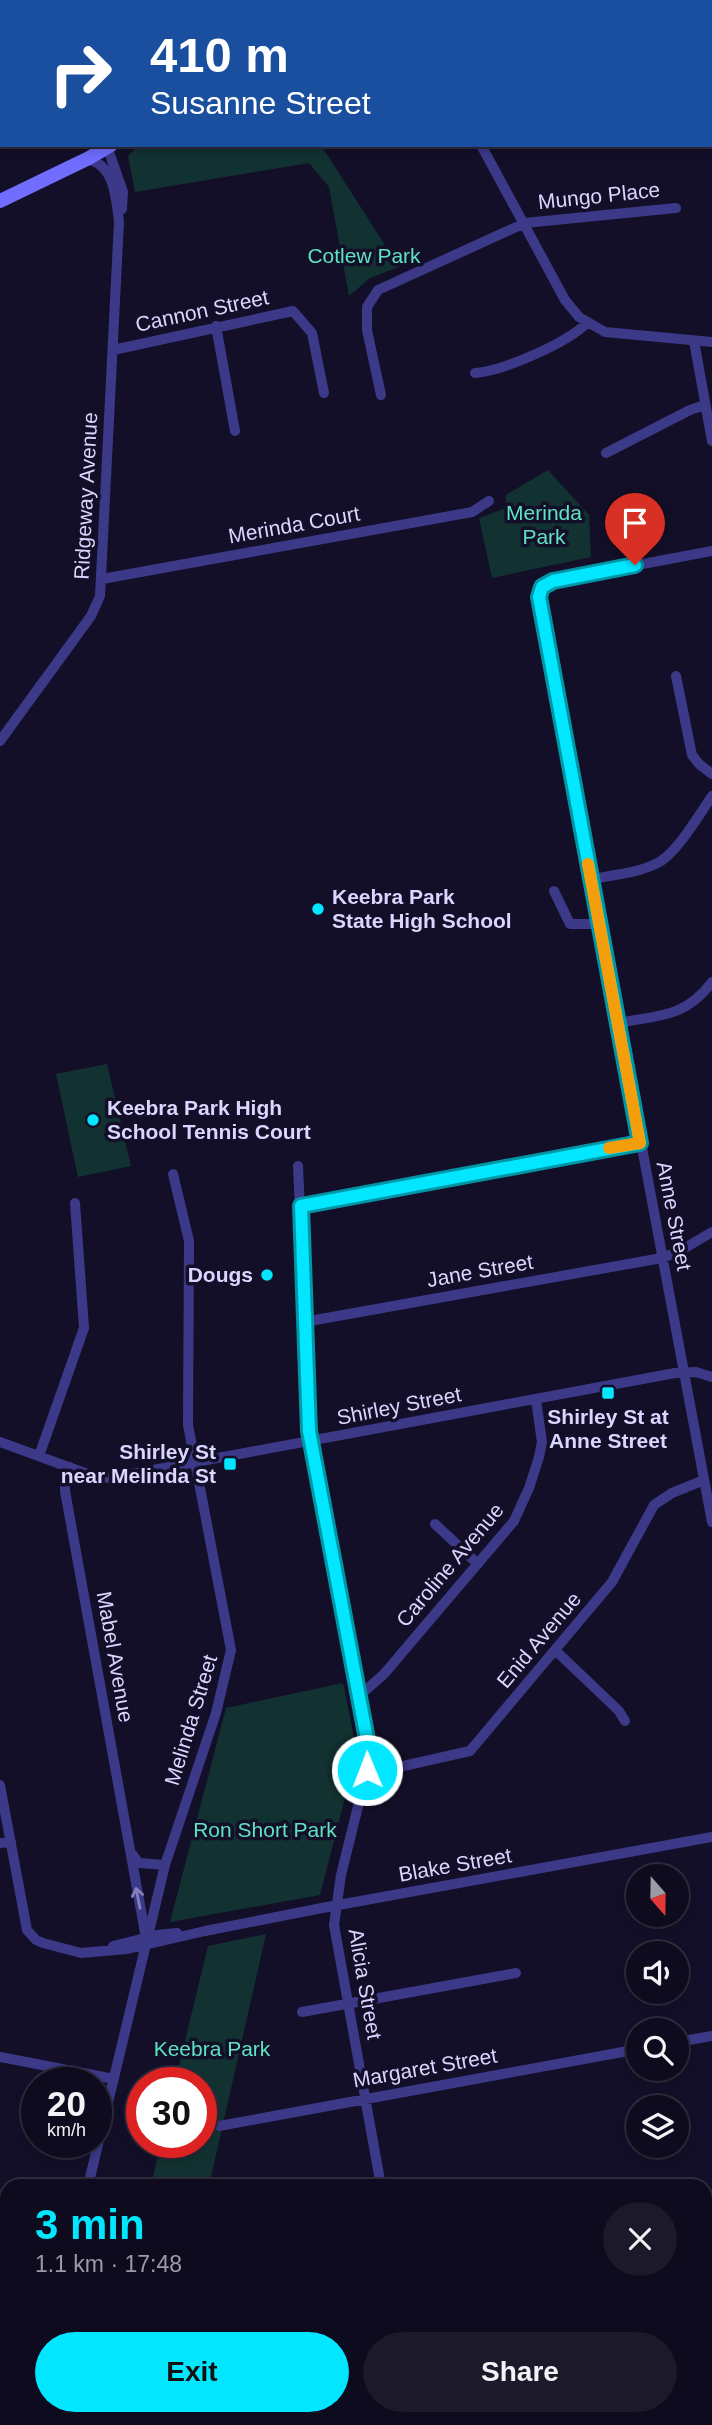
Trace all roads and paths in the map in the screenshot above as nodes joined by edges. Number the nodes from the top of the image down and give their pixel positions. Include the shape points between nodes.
1 (94, 147) edge
2 (108, 147) edge
3 (110, 147) edge
4 (482, 147) edge
5 (87, 159) junction
6 (0, 194) edge
7 (0, 201) edge
8 (676, 208) dead end
9 (119, 222) junction
10 (525, 223) junction
11 (587, 323) junction
12 (216, 327) junction
13 (694, 341) junction
14 (712, 342) edge
15 (113, 350) junction
16 (475, 373) dead end
17 (324, 393) dead end
18 (381, 395) dead end
19 (705, 405) junction
20 (235, 431) dead end
21 (712, 442) edge
22 (606, 453) dead end
23 (489, 501) dead end
24 (712, 551) edge
25 (102, 579) junction
26 (676, 676) dead end
27 (0, 741) edge
28 (712, 774) edge
29 (712, 796) edge
30 (592, 879) junction
31 (554, 891) dead end
32 (600, 924) junction
33 (712, 982) edge
34 (709, 994) edge
35 (618, 1023) junction
36 (640, 1143) junction
37 (298, 1167) dead end
38 (173, 1174) dead end
39 (75, 1203) dead end
40 (301, 1206) junction
41 (712, 1232) edge
42 (662, 1258) junction
43 (304, 1322) junction
44 (684, 1372) junction
45 (712, 1377) edge
46 (536, 1400) junction
47 (0, 1441) edge
48 (311, 1442) junction
49 (38, 1456) junction
50 (194, 1464) junction
51 (70, 1467) junction
52 (705, 1480) junction
53 (712, 1522) edge
54 (435, 1524) dead end
55 (478, 1564) junction
56 (555, 1650) junction
57 (358, 1697) junction
58 (625, 1721) dead end
59 (367, 1770) junction
60 (0, 1784) edge
61 (712, 1837) edge
62 (5, 1842) edge
63 (132, 1854) junction
64 (165, 1865) junction
65 (336, 1906) junction
66 (146, 1940) junction
67 (516, 1973) dead end
68 (348, 2004) junction
69 (302, 2012) dead end
70 (712, 2035) edge
71 (689, 2040) edge
72 (626, 2051) edge
73 (0, 2057) edge
74 (114, 2079) junction
75 (365, 2099) junction
76 (219, 2126) dead end
77 (90, 2179) edge
78 (380, 2179) edge

1 - 6 main road
2 - 5 main road
3 - 9 street, Ridgeway Avenue via 123,192
4 - 10 street
5 - 7 main road
5 - 9 street, Ridgeway Avenue via 102,164 107,172
8 - 10 street, Mungo Place
9 - 15 street, Ridgeway Avenue
10 - 11 street via 565,300
10 - 18 street, Mungo Place via 378,290 367,307 367,330
11 - 13 street via 606,332
11 - 16 street via 571,336 499,369
12 - 15 street, Cannon Street
12 - 17 street, Cannon Street via 293,311 312,333
12 - 20 street
13 - 14 street
13 - 19 street
15 - 25 street, Ridgeway Avenue
19 - 21 street
19 - 22 street
23 - 25 street, Merinda Court via 472,512
24 - 30 street, Anne Street via 553,581 542,587 539,597
25 - 27 street, Ridgeway Avenue via 91,615
26 - 28 street via 691,755
29 - 30 street via 661,861 641,870
30 - 32 street, Anne Street
31 - 32 street via 570,924
32 - 35 street, Anne Street
33 - 34 street
34 - 35 street via 675,1012
35 - 36 street, Anne Street
36 - 40 street
36 - 42 street, Anne Street
37 - 40 street, Alicia Street
38 - 50 street, Melinda Street via 189,1241 187,1406
39 - 49 street via 84,1328
40 - 43 street, Alicia Street
41 - 42 street, Jane Street
42 - 43 street, Jane Street
42 - 44 street, Anne Street
43 - 48 street, Alicia Street
44 - 45 street
44 - 46 street, Shirley Street
44 - 52 street, Anne Street
46 - 48 street, Shirley Street
46 - 55 street, Caroline Avenue via 542,1442 529,1488 514,1521
47 - 49 street, Shirley Street
48 - 50 street, Shirley Street
48 - 57 street, Alicia Street
49 - 51 street, Shirley Street
50 - 51 street, Shirley Street via 110,1478
50 - 64 street, Melinda Street via 232,1650
51 - 63 street, Mabel Avenue via 65,1491
52 - 53 street, Anne Street
52 - 56 street, Enid Avenue via 654,1505 612,1582
54 - 55 street
55 - 57 street, Caroline Avenue via 384,1674
56 - 58 street
56 - 59 street, Enid Avenue via 470,1751 381,1771
57 - 59 street, Alicia Street via 369,1750
59 - 65 street, Alicia Street
60 - 62 street, Blake Street
61 - 65 street, Blake Street
62 - 66 street, Blake Street via 27,1930 36,1940 81,1953
63 - 64 street via 139,1863
66 -> 63 street, Mabel Avenue
64 - 66 street, Melinda Street
65 - 66 street, Blake Street
65 - 68 street, Alicia Street via 334,1925
66 - 74 street, Melinda Street
67 - 68 street
68 - 69 street
68 - 75 street, Alicia Street
70 - 71 street
72 - 75 street, Margaret Street
73 - 74 street
74 - 77 street, Melinda Street
75 - 76 street, Margaret Street
75 - 78 street, Alicia Street

